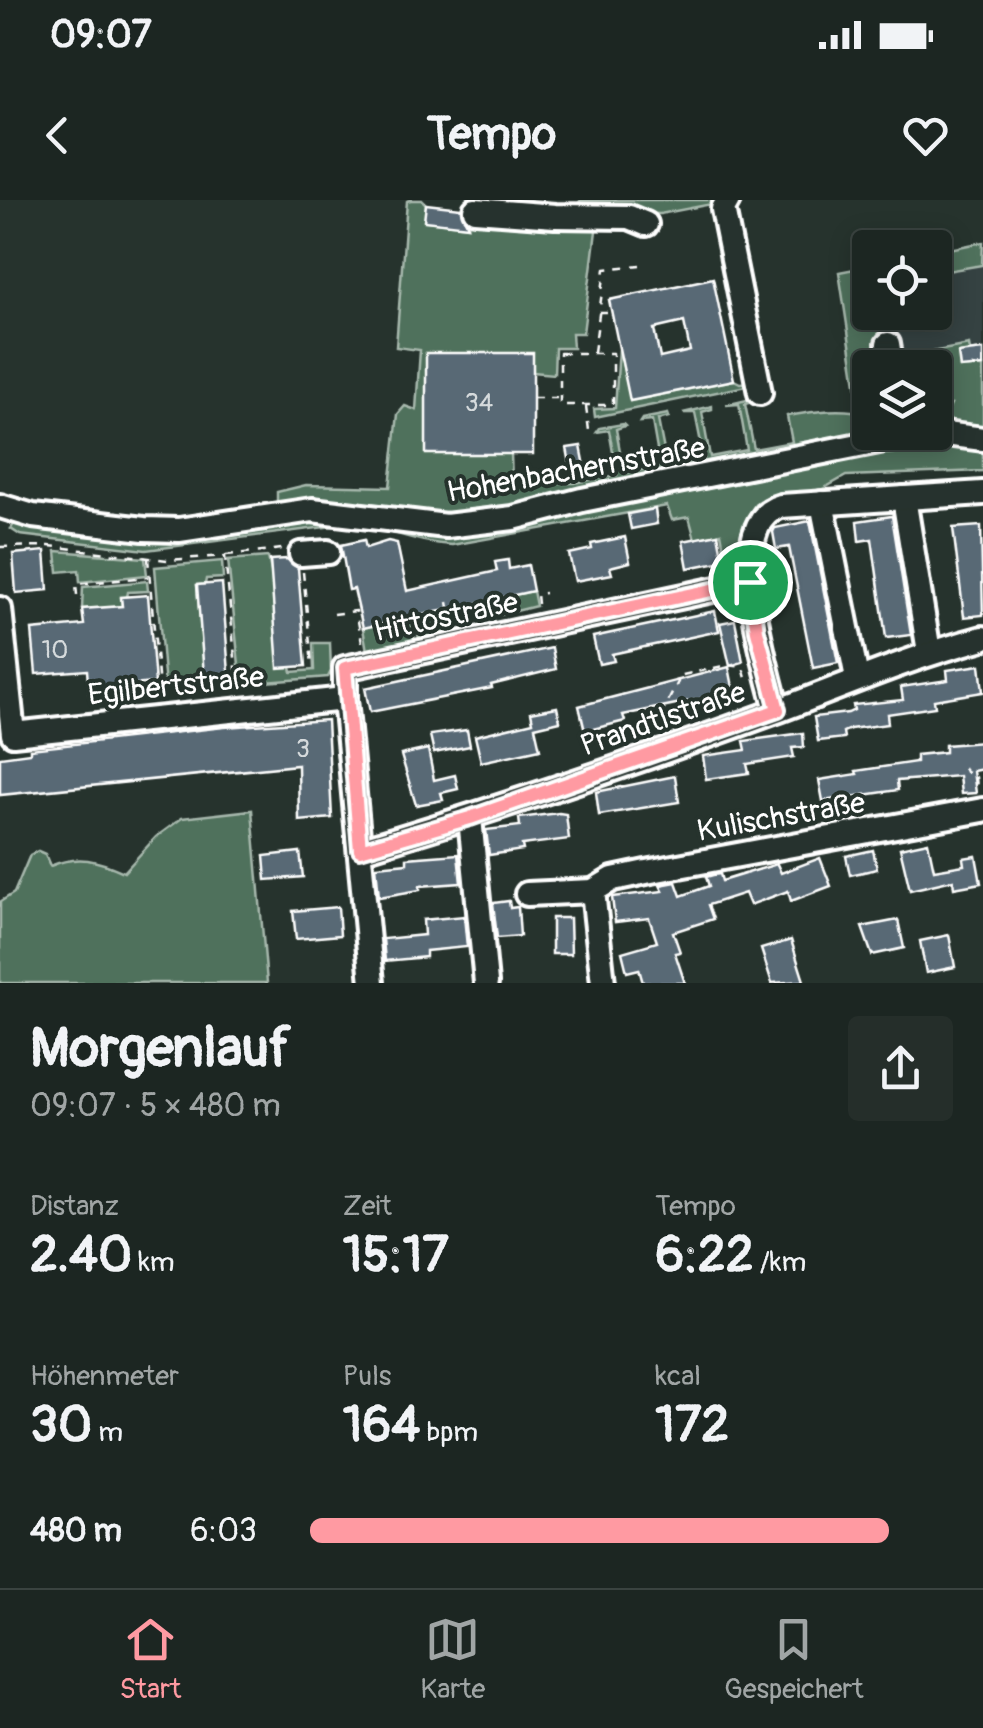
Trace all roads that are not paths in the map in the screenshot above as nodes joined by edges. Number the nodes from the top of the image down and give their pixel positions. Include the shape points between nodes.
1 (728, 200) edge
2 (475, 210) dead end
3 (646, 224) dead end
4 (760, 393) dead end
5 (952, 435) edge
6 (983, 439) edge
7 (852, 445) edge
8 (983, 494) edge
9 (904, 498) junction
10 (822, 503) junction
11 (0, 506) edge
12 (328, 552) dead end
13 (301, 554) road end
14 (750, 582) junction
15 (0, 609) edge
16 (983, 638) edge
17 (930, 652) junction
18 (857, 678) junction
19 (345, 700) junction
20 (778, 710) junction
21 (6, 734) edge
22 (980, 800) edge
23 (470, 818) junction
24 (360, 850) junction
25 (593, 891) junction
26 (527, 894) dead end
27 (372, 983) edge
28 (486, 983) edge
29 (603, 983) edge

1 - 4 street via 723,209
2 - 3 street via 629,217
5 - 6 street, Hohenbachernstraße
7 - 11 street, Hohenbachernstraße via 513,518 446,526 312,510 178,530 50,518
8 - 9 street
9 - 10 street
9 - 17 street
10 - 14 street via 762,514
10 - 18 street
12 - 13 street
14 - 19 street, Hittostraße via 345,668
14 - 20 street
15 - 21 street, Egilbertstraße
16 - 17 street, Prandtlstraße
17 - 18 street, Prandtlstraße
18 - 20 street, Prandtlstraße
19 - 21 street, Egilbertstraße
19 - 24 street
20 - 23 street, Prandtlstraße
22 - 25 street, Kulischstraße via 614,879
23 - 24 street, Prandtlstraße
23 - 28 street
24 - 27 street
25 - 26 street, Kulischstraße
25 - 29 street

